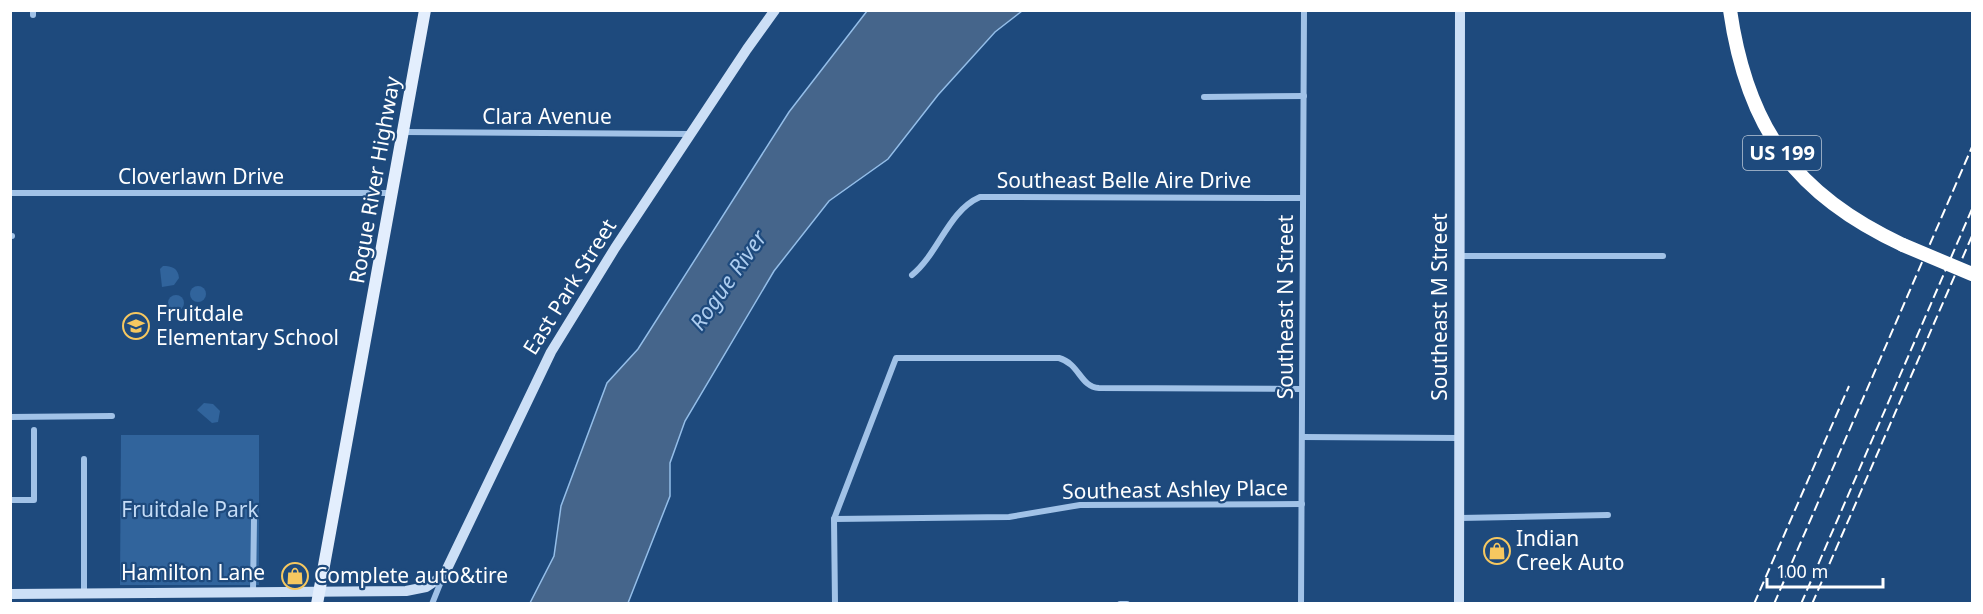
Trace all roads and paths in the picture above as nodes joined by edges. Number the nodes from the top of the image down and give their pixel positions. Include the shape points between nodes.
1 (425, 10) edge
2 (775, 10) edge
3 (1304, 10) edge
4 (1460, 10) edge
5 (1730, 10) edge
6 (1304, 96) junction
7 (1204, 97) dead end
8 (404, 132) junction
9 (691, 134) junction
10 (10, 193) edge
11 (392, 193) junction
12 (1302, 198) junction
13 (1460, 256) junction
14 (1663, 256) dead end
15 (1972, 274) edge
16 (912, 275) dead end
17 (1302, 389) junction
18 (112, 416) dead end
19 (10, 417) edge
20 (34, 430) dead end
21 (1302, 437) junction
22 (1459, 438) junction
23 (84, 459) dead end
24 (10, 500) edge
25 (1302, 504) junction
26 (1608, 515) dead end
27 (254, 519) dead end
28 (834, 519) junction
29 (1460, 519) junction
30 (444, 576) junction
31 (253, 592) junction
32 (84, 593) junction
33 (10, 594) edge
34 (318, 597) edge
35 (35, 599) edge
36 (432, 603) edge
37 (835, 603) edge
38 (1120, 603) edge
39 (1127, 603) edge
40 (1301, 603) edge
41 (1459, 603) edge

1 - 8 main road, Rogue River Highway
2 - 9 street, East Park Street
3 - 6 street, Southeast N Street
4 - 13 street, Southeast M Street
5 - 15 highway, US 199, bridge via 1743,76 1760,117 1804,179 1832,205 1864,226
6 - 7 street
6 - 12 street, Southeast N Street
8 - 9 street, Clara Avenue
8 - 11 main road, Rogue River Highway
9 - 30 street, East Park Street via 551,352
10 - 11 street, Cloverlawn Drive
11 - 34 main road, Rogue River Highway
12 - 16 street, Southeast Belle Aire Drive via 980,197 963,206 928,260
12 - 17 street, Southeast N Street
13 - 14 street
13 - 22 street, Southeast M Street
17 - 21 street, Southeast N Street
17 - 28 street via 1099,388 1087,384 1075,366 1059,358 896,357
18 - 19 street
20 - 24 street via 34,500
21 - 22 street
21 - 25 street, Southeast N Street
22 - 29 street, Southeast M Street
23 - 32 street
25 - 28 street, Southeast Ashley Place via 1080,505 1009,517
25 - 40 street, Southeast N Street
26 - 29 street
27 - 31 street
28 - 37 street
29 - 41 street, Southeast M Street
30 - 34 street, Hamilton Lane via 426,587 406,591
30 - 36 street, East Park Street
31 - 32 street, Hamilton Lane
31 - 34 street, Hamilton Lane
32 - 35 street, Hamilton Lane
33 - 35 street, Hamilton Lane
38 - 39 street

